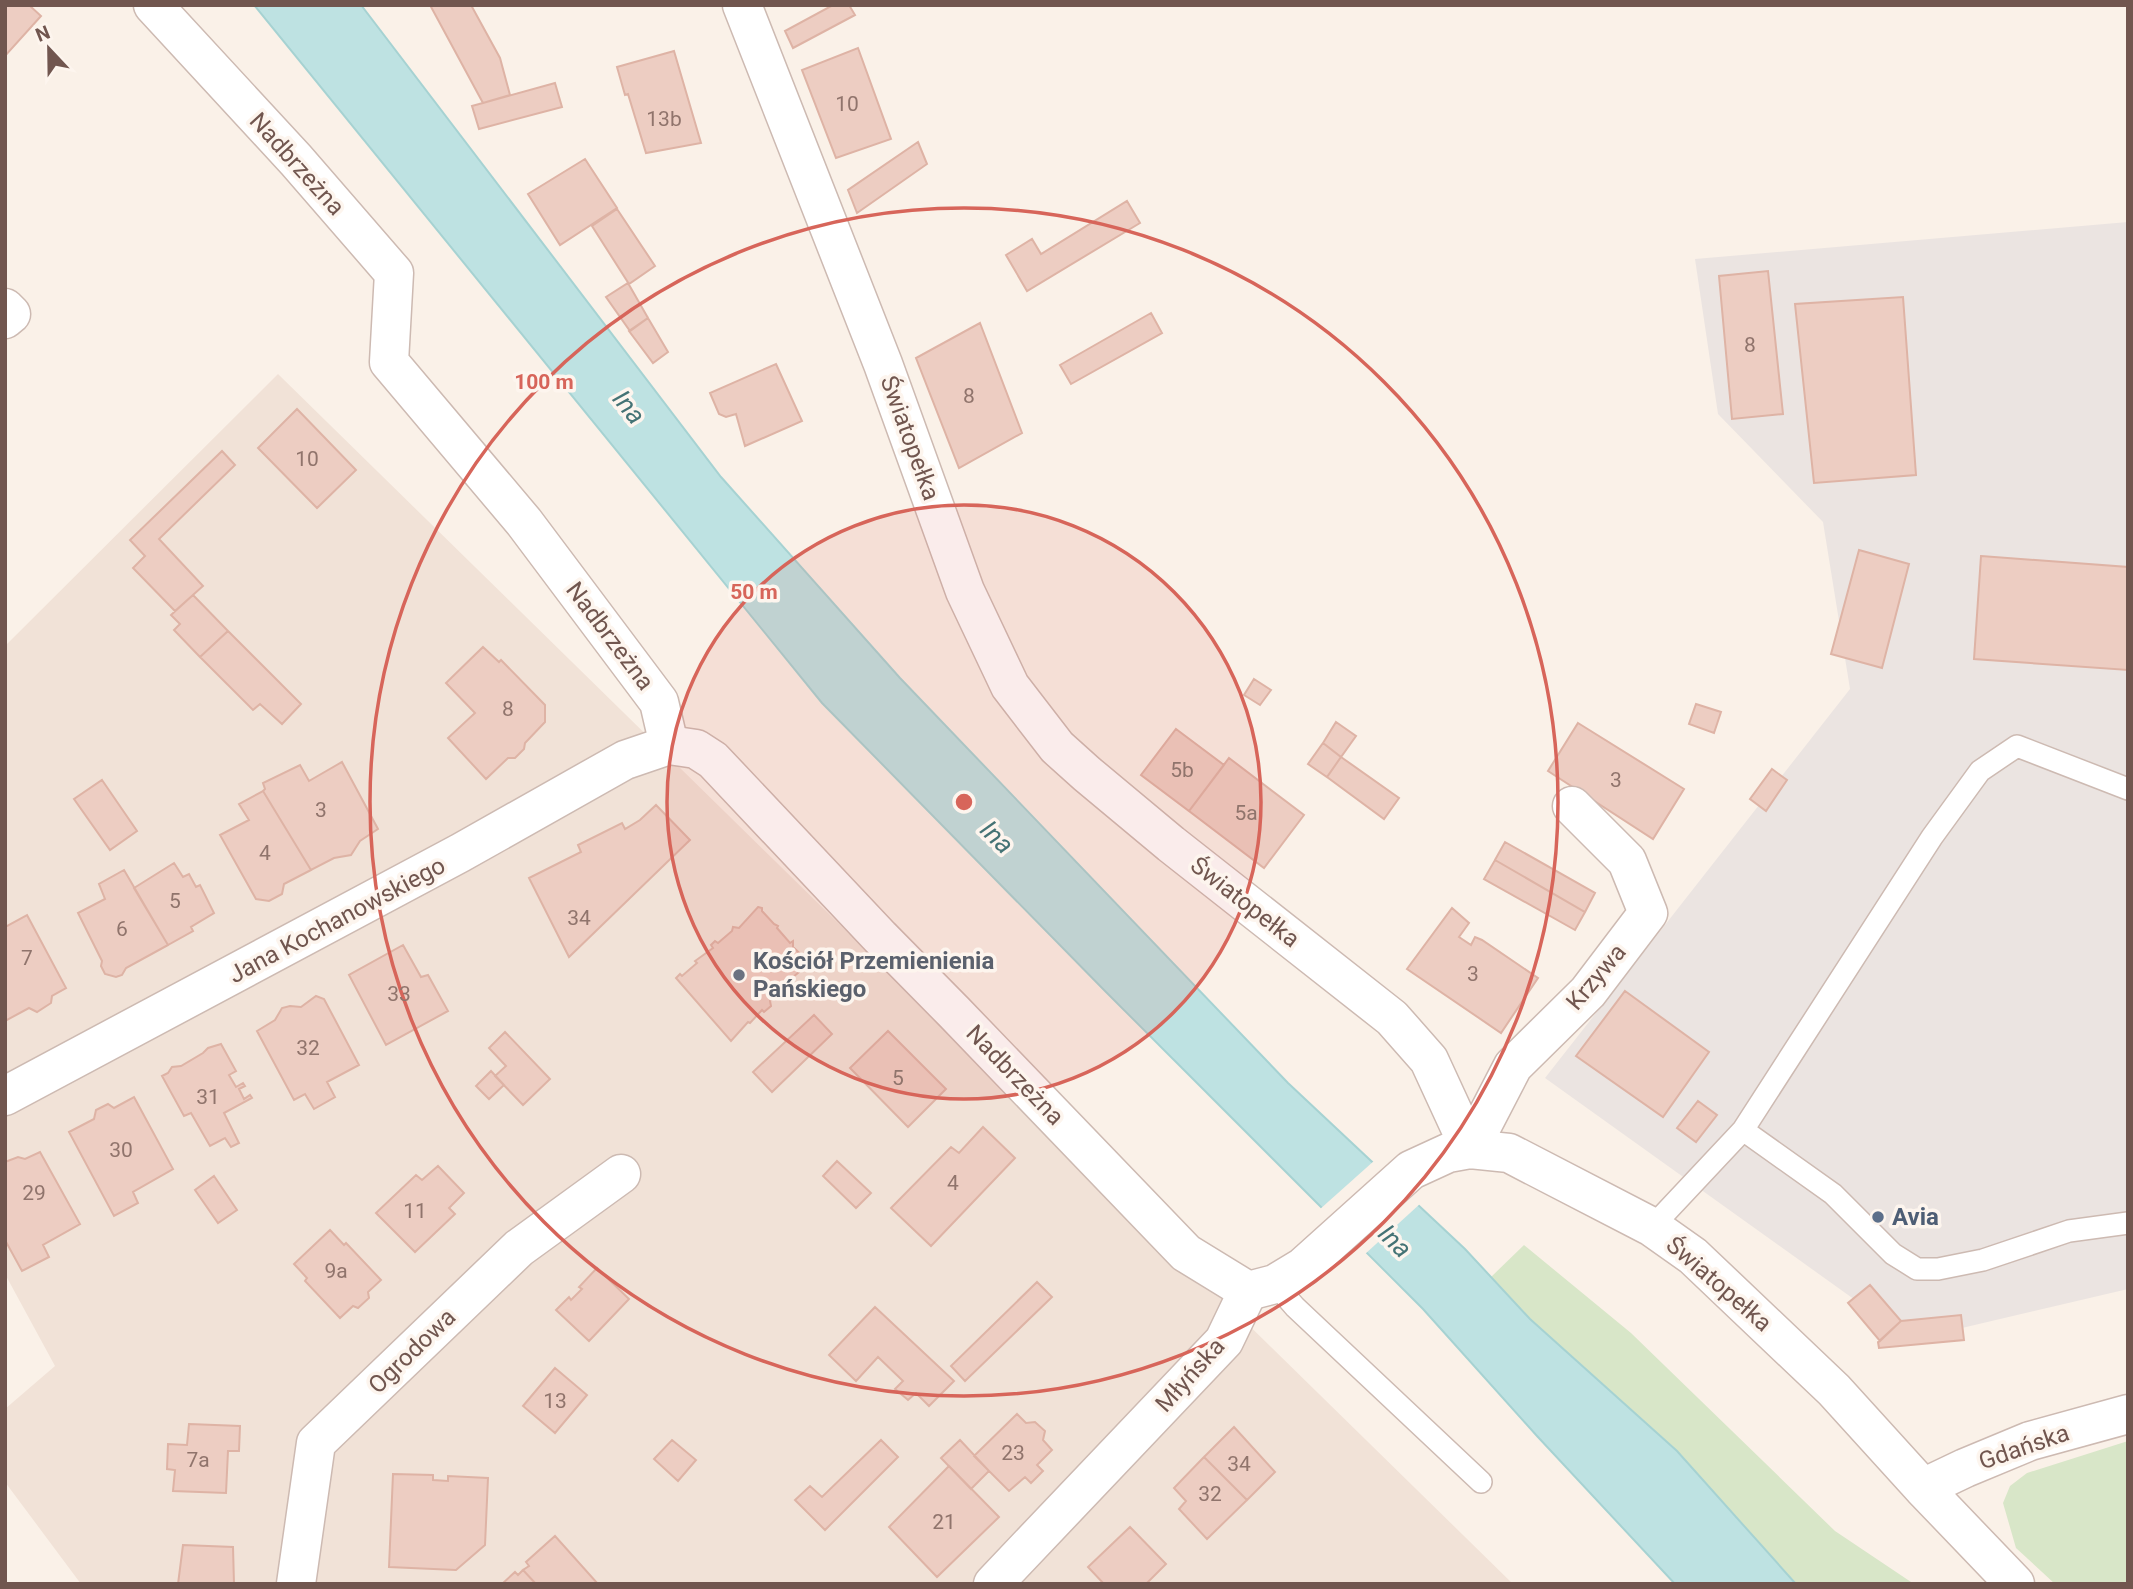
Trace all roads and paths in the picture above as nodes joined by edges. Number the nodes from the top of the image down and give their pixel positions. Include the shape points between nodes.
1 (153, 5) edge
2 (742, 5) edge
3 (669, 744) junction
4 (2125, 784) edge
5 (1572, 806) dead end
6 (5, 1096) edge
7 (1743, 1130) junction
8 (1470, 1149) junction
9 (621, 1174) dead end
10 (2128, 1223) edge
11 (1652, 1227) junction
12 (1275, 1280) junction
13 (2128, 1414) edge
14 (1481, 1482) dead end
15 (1923, 1488) junction
16 (296, 1584) edge
17 (993, 1584) edge
18 (2015, 1584) edge

1 - 3 street, Nadbrzeżna via 394,273 389,362 524,522 659,702
2 - 8 street, Światopełka via 883,365 965,591 1010,686 1057,747 1087,774 1392,1018 1429,1060
3 - 6 street, Jana Kochanowskiego via 625,760
3 - 12 street, Nadbrzeżna via 696,749 713,760 1186,1253
4 - 7 lane via 2017,746 1980,771 1932,837
5 - 8 street, Krzywa via 1627,861 1648,913 1588,992 1513,1066
7 - 10 lane via 1833,1194 1893,1254 1917,1269 1983,1260 2069,1231
7 - 11 lane
8 - 11 street, Światopełka via 1509,1153
8 - 12 street, Młyńska via 1448,1153 1411,1170
9 - 16 street, Ogrodowa via 519,1248 316,1443
11 - 15 street, Światopełka via 1726,1284 1834,1390
12 - 14 lane via 1295,1307
12 - 17 street, Młyńska via 1224,1341
13 - 15 street, Gdańska via 2030,1441
15 - 18 street, Światopełka

